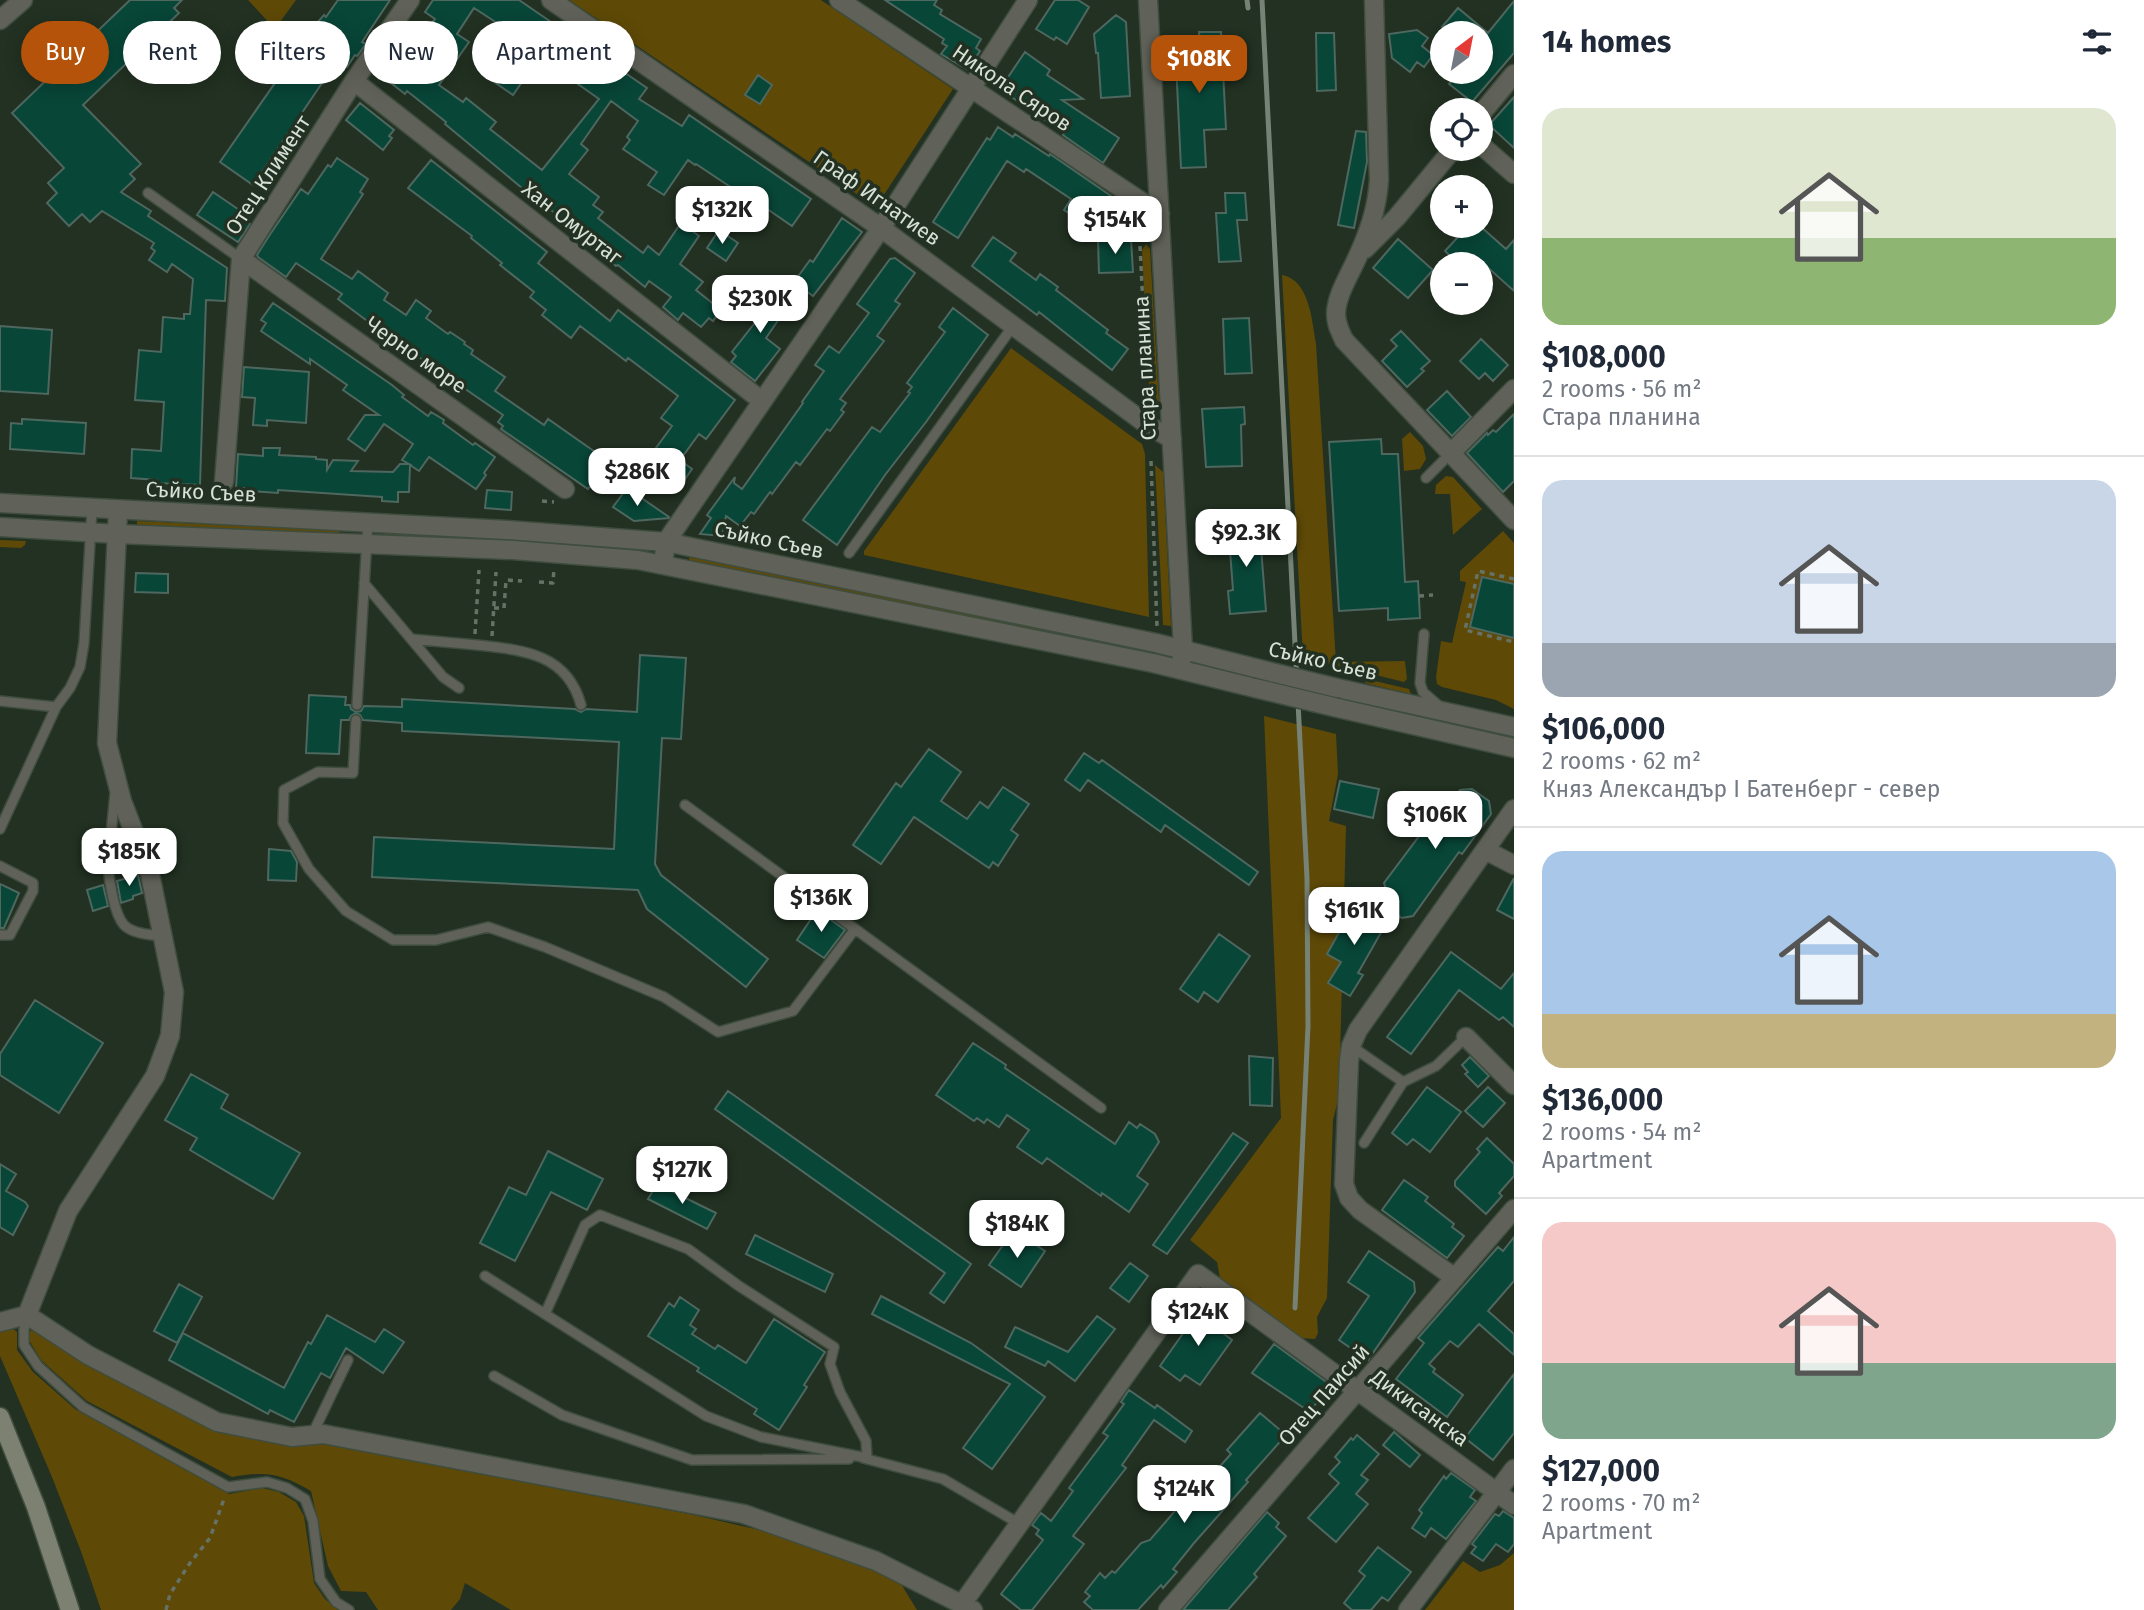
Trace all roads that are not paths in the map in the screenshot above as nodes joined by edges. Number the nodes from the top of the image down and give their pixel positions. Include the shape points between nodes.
1 (23, 0) edge
2 (410, 0) edge
3 (551, 0) edge
4 (839, 0) edge
5 (1028, 0) edge
6 (1148, 0) edge
7 (1374, 0) edge
8 (0, 20) edge
9 (1514, 74) edge
10 (354, 81) junction
11 (971, 89) junction
12 (1493, 99) edge
13 (1493, 155) edge
14 (1442, 161) edge
15 (1514, 174) edge
16 (148, 193) dead end
17 (1160, 214) junction
18 (881, 228) junction
19 (1359, 254) junction
20 (241, 259) junction
21 (1013, 326) junction
22 (1514, 389) edge
23 (762, 401) junction
24 (1172, 439) junction
25 (1451, 453) junction
26 (1426, 478) dead end
27 (224, 482) dead end
28 (565, 489) dead end
29 (0, 503) edge
30 (92, 509) junction
31 (118, 511) junction
32 (1514, 520) edge
33 (368, 522) junction
34 (0, 527) edge
35 (90, 532) junction
36 (117, 534) junction
37 (666, 542) junction
38 (367, 544) junction
39 (849, 553) dead end
40 (663, 564) junction
41 (364, 583) junction
42 (1424, 634) dead end
43 (411, 639) junction
44 (1183, 650) junction
45 (1180, 669) junction
46 (459, 688) dead end
47 (0, 701) edge
48 (357, 705) dead end
49 (581, 705) dead end
50 (55, 706) junction
51 (1446, 712) junction
52 (356, 720) dead end
53 (1514, 727) edge
54 (1514, 748) edge
55 (117, 781) junction
56 (685, 805) dead end
57 (1514, 809) edge
58 (0, 829) edge
59 (1485, 850) junction
60 (1514, 864) edge
61 (0, 866) edge
62 (855, 929) junction
63 (0, 935) edge
64 (163, 936) junction
65 (1466, 1037) joint
66 (1351, 1046) junction
67 (1403, 1082) junction
68 (1514, 1085) edge
69 (1101, 1108) dead end
70 (1364, 1143) dead end
71 (1514, 1209) edge
72 (485, 1276) dead end
73 (1455, 1278) junction
74 (545, 1314) junction
75 (27, 1315) junction
76 (0, 1322) edge
77 (348, 1360) dead end
78 (494, 1376) dead end
79 (1357, 1390) junction
80 (0, 1417) edge
81 (312, 1435) junction
82 (867, 1458) junction
83 (1514, 1469) edge
84 (1496, 1492) junction
85 (1514, 1505) edge
86 (1018, 1523) junction
87 (967, 1607) edge
88 (70, 1610) edge
89 (349, 1610) edge
90 (1168, 1610) edge
91 (1408, 1610) edge

1 - 8 street
2 - 10 street, Отец Климент
3 - 18 street, Граф Игнатиев
4 - 11 street, Никола Сяров
5 - 11 street
6 - 17 street, Стара планина
7 - 19 street via 1378,202
9 - 12 street
10 - 20 street, Отец Климент
10 - 23 street, Хан Омуртаг
11 - 17 street, Никола Сяров
11 - 18 street
13 - 15 street
14 - 19 street via 1397,217
16 - 20 lane
17 - 24 street, Стара планина
18 - 21 street, Граф Игнатиев
18 - 23 street
19 - 25 street via 1340,296 1338,325 1345,340
20 - 27 street, Отец Климент
20 - 28 street, Черно море
21 - 24 street, Граф Игнатиев
21 - 39 lane
22 - 25 street
23 - 37 street
24 - 44 street, Стара планина
25 - 26 lane
25 - 32 street
29 - 30 street, Съйко Съев
30 - 31 street, Съйко Съев
30 - 35 lane
31 - 33 street, Съйко Съев
31 - 36 street
33 - 37 street, Съйко Съев
33 - 38 lane
34 - 35 street, Съйко Съев
35 - 36 street, Съйко Съев
35 - 50 lane via 84,643 70,688
36 - 38 street, Съйко Съев
36 - 55 street via 107,743
37 - 40 street
37 - 44 street, Съйко Съев
38 - 40 street, Съйко Съев via 563,553
38 - 41 lane
40 - 45 street, Съйко Съев
41 - 43 lane
41 - 48 lane
42 - 51 lane via 1420,682 1426,695
43 - 46 lane via 443,677
43 - 49 lane via 522,650 546,659 565,674
44 - 45 street, Стара планина
44 - 51 street, Съйко Съев, bridge
45 - 54 street, Съйко Съев, bridge
47 - 50 lane
50 - 58 lane
51 - 53 street, Съйко Съев
52 - 62 lane via 353,773 318,772 284,790 283,823 309,869 346,911 393,940 436,940 488,928 664,997 718,1032 793,1011
55 - 64 street via 150,874
55 - 64 lane via 108,876 118,914 125,926
56 - 62 lane
57 - 59 street
59 - 60 street
59 - 66 street
61 - 63 lane via 33,883 10,934
62 - 69 lane
64 - 75 street via 174,992 170,1037 155,1076 68,1211
65 - 67 lane via 1436,1066
65 - 68 street
66 - 67 lane
66 - 73 street via 1344,1184 1349,1198
67 - 70 lane
71 - 73 street, Отец Паисий
72 - 74 lane
73 - 79 street, Отец Паисий
74 - 82 lane via 706,1416 761,1437
74 - 82 lane via 585,1225 600,1215 688,1249 834,1347 830,1364 866,1441
75 - 76 street
75 - 81 street via 88,1355 217,1422 292,1437
75 - 89 lane via 24,1345 38,1366 83,1407 228,1487 267,1482 305,1500 313,1521 320,1579 335,1602
77 - 81 lane
78 - 82 lane via 562,1415 692,1460
79 - 84 street, Дикисанска
79 - 86 street, Дикисанска via 1198,1274
79 - 90 street, Отец Паисий
80 - 88 main road
81 - 87 street via 744,1514 876,1561
82 - 86 lane via 943,1479
83 - 84 street
84 - 85 street, Дикисанска
84 - 91 street
86 - 87 street

